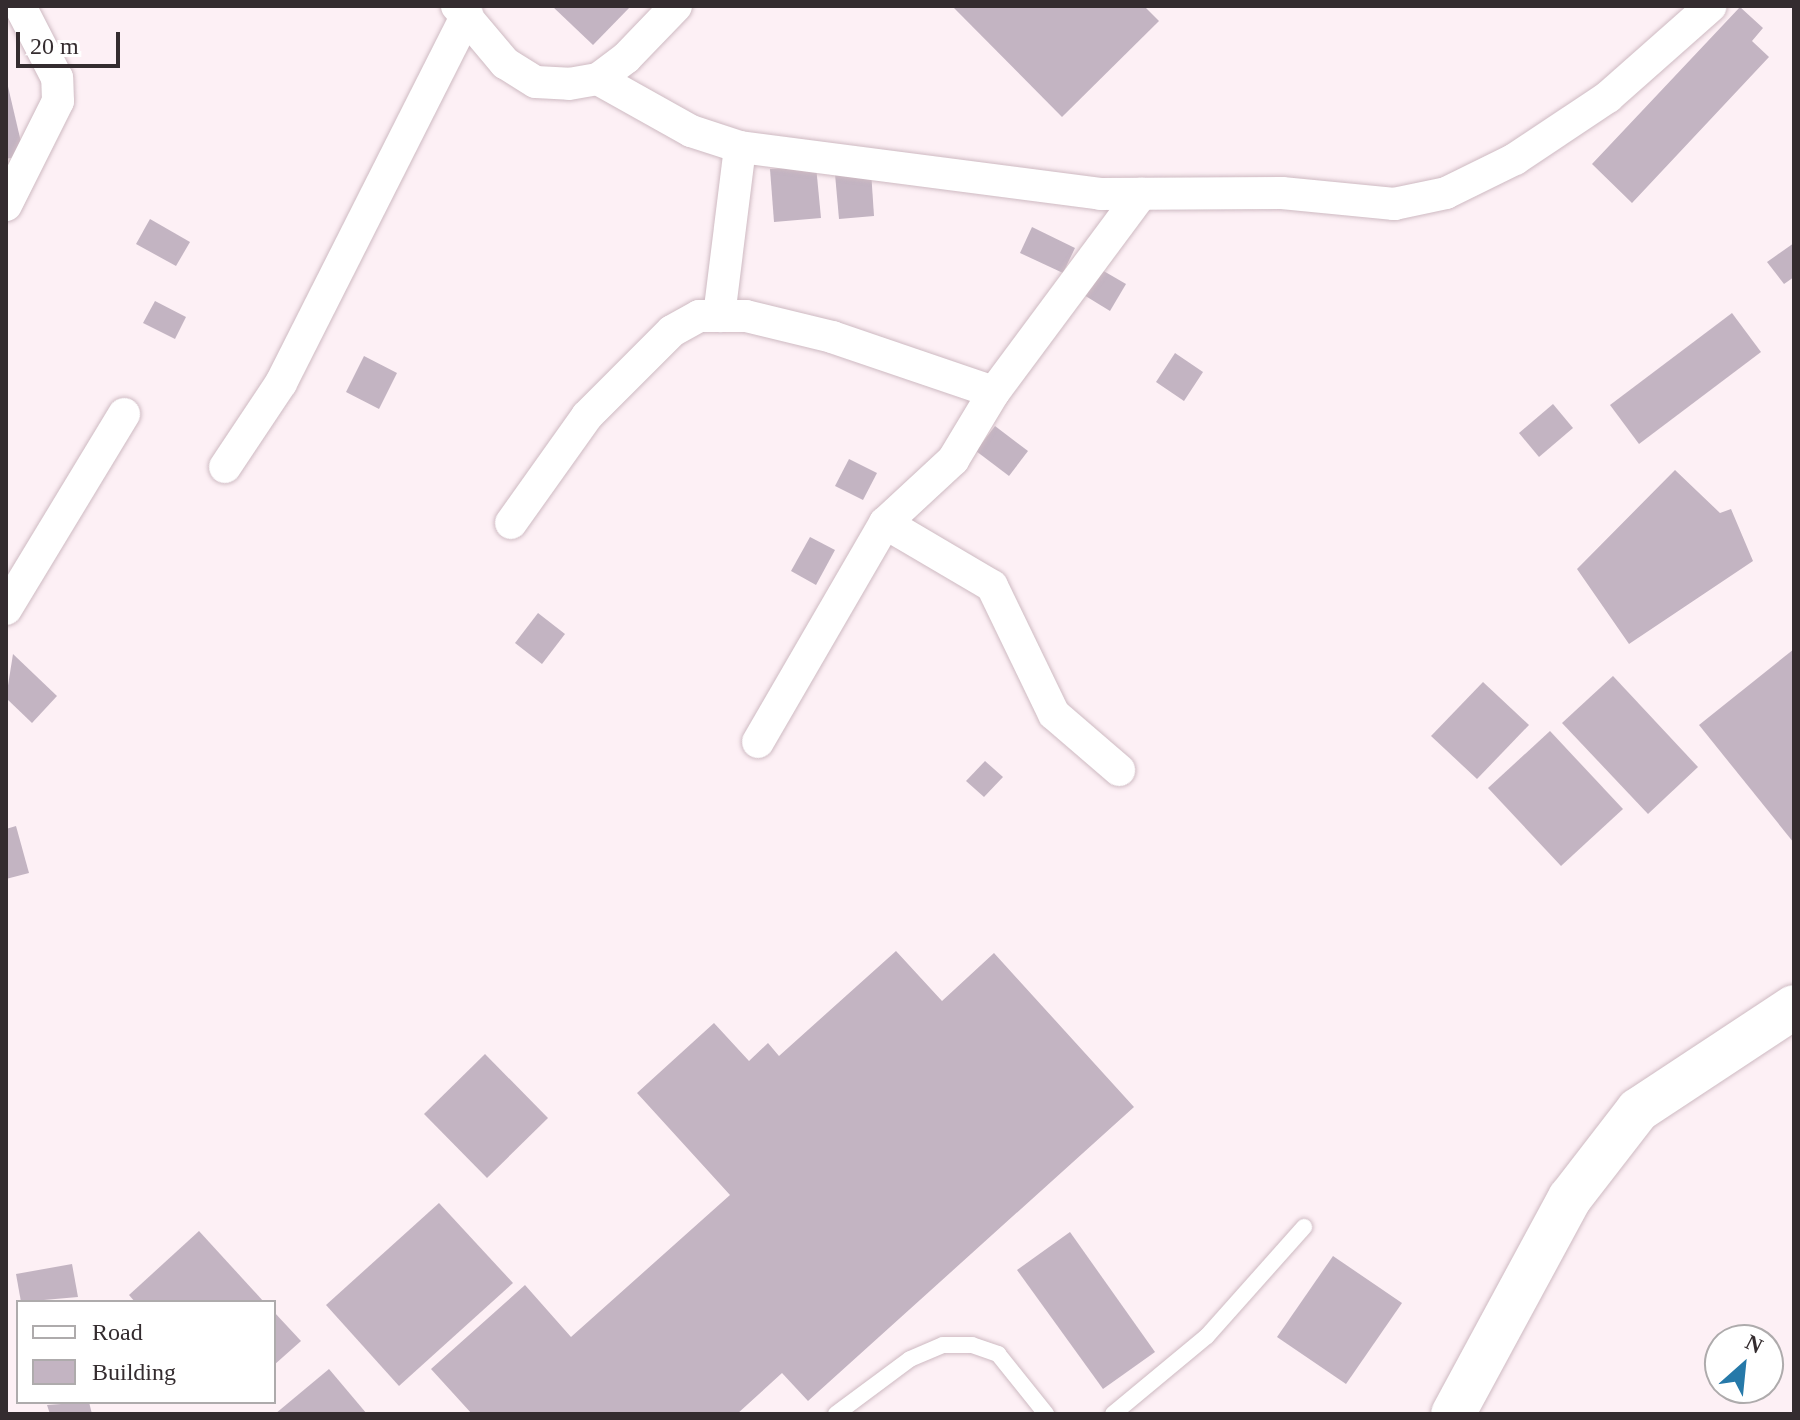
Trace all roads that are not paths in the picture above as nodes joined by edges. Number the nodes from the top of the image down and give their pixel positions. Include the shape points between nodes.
1 (20, 6) edge
2 (676, 6) edge
3 (1711, 6) edge
4 (462, 10) edge
5 (598, 79) junction
6 (740, 147) junction
7 (1141, 194) junction
8 (6, 205) edge
9 (719, 316) junction
10 (994, 392) junction
11 (124, 414) dead end
12 (225, 467) dead end
13 (511, 523) dead end
14 (885, 523) junction
15 (6, 609) edge
16 (758, 742) dead end
17 (1119, 770) dead end
18 (1794, 1007) edge
19 (1304, 1227) dead end
20 (836, 1414) edge
21 (1046, 1414) edge
22 (1113, 1414) edge
23 (1453, 1414) edge

1 - 8 street via 57,78 58,101
2 - 5 street
3 - 7 street via 1608,97 1515,159 1446,193 1394,204 1282,193
4 - 5 street via 505,63 536,82
4 - 12 street via 281,383
5 - 6 street via 691,131
6 - 7 street
6 - 9 street
7 - 10 street
9 - 10 street via 832,337
9 - 13 street via 699,316 672,331 597,405
10 - 14 street via 953,460
11 - 15 street
14 - 16 street
14 - 17 street via 992,586 1054,714
18 - 23 street via 1638,1110 1570,1198
19 - 22 lane via 1207,1336
20 - 21 lane via 910,1359 943,1345 972,1345 998,1354

